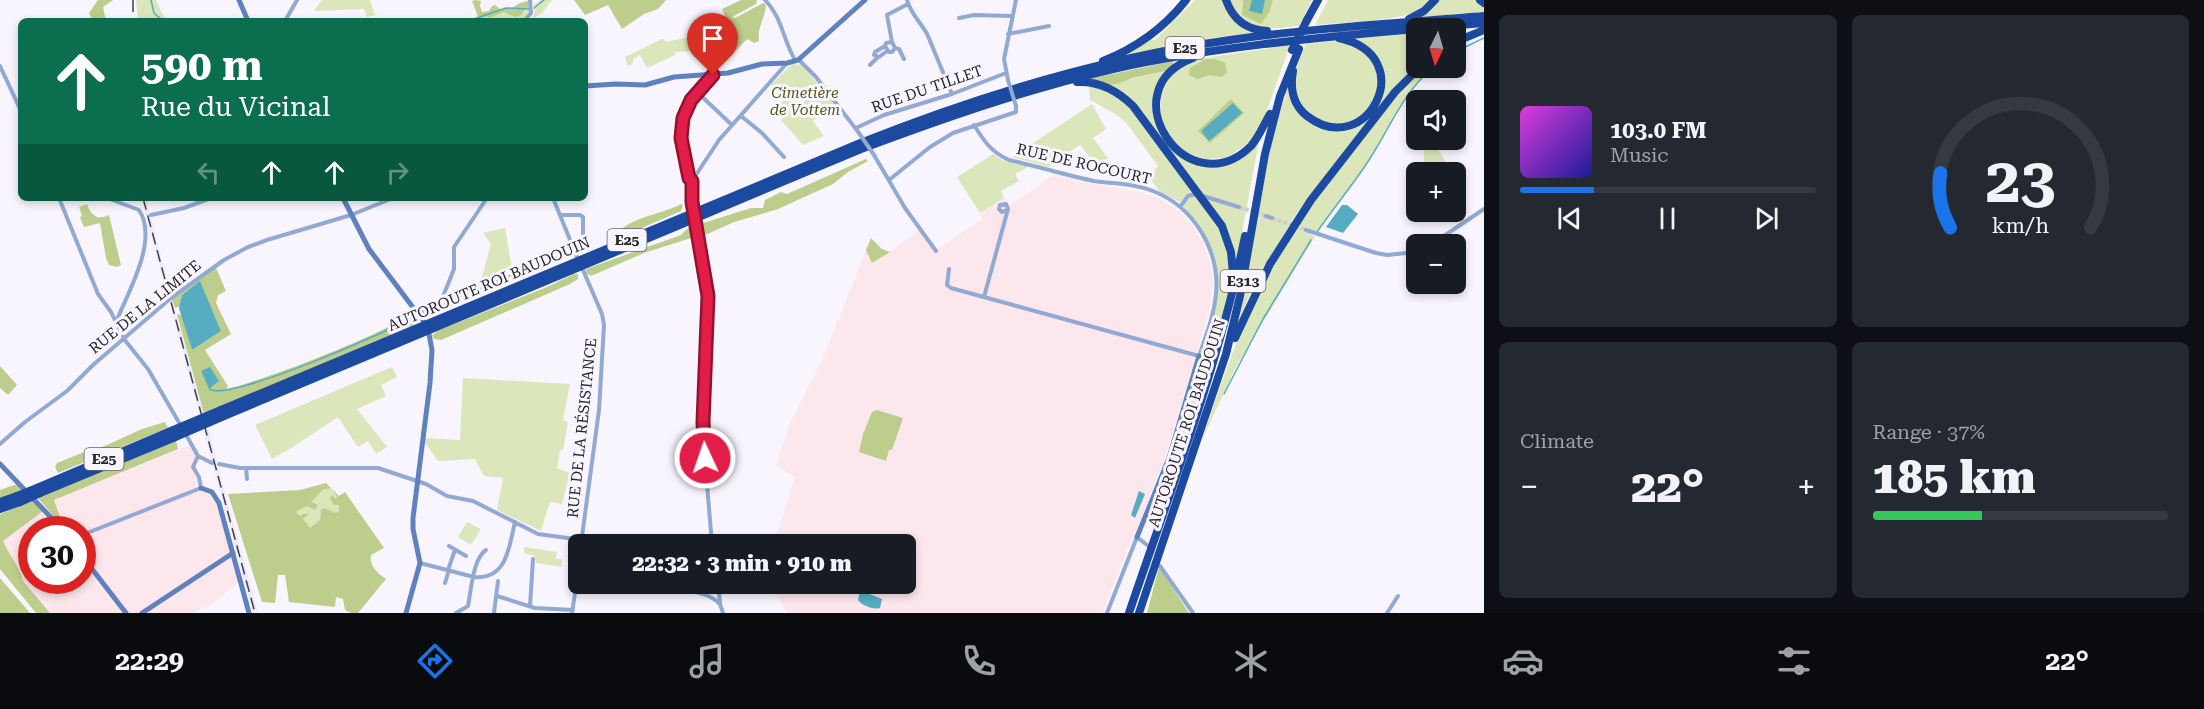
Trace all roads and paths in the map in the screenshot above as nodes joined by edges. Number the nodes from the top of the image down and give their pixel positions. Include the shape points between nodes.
1 (240, 0) edge
2 (297, 0) edge
3 (530, 0) edge
4 (765, 0) edge
5 (865, 0) edge
6 (1016, 0) edge
7 (1186, 0) edge
8 (1226, 0) edge
9 (1313, 0) edge
10 (1318, 0) edge
11 (1324, 0) edge
12 (1435, 0) edge
13 (1480, 0) edge
14 (907, 2) edge
15 (1484, 3) edge
16 (1012, 16) junction
17 (1484, 16) edge
18 (1310, 17) junction
19 (248, 18) edge
20 (287, 18) edge
21 (527, 18) edge
22 (959, 18) dead end
23 (1404, 22) junction
24 (1484, 23) edge
25 (1466, 24) edge
26 (1049, 26) dead end
27 (1406, 30) edge
28 (1484, 30) edge
29 (1008, 34) junction
30 (1276, 34) junction
31 (1330, 36) junction
32 (1466, 37) edge
33 (892, 42) junction
34 (895, 48) junction
35 (886, 49) junction
36 (1206, 52) junction
37 (1296, 52) junction
38 (904, 59) dead end
39 (796, 60) junction
40 (788, 63) junction
41 (870, 65) dead end
42 (0, 66) edge
43 (1095, 67) junction
44 (712, 72) junction
45 (1006, 73) junction
46 (705, 75) junction
47 (1409, 78) edge
48 (1067, 81) junction
49 (588, 86) edge
50 (698, 93) junction
51 (952, 94) junction
52 (18, 105) edge
53 (681, 109) dead end
54 (1270, 114) junction
55 (741, 116) junction
56 (732, 125) junction
57 (974, 125) junction
58 (857, 130) junction
59 (784, 157) dead end
60 (889, 180) junction
61 (692, 181) junction
62 (1195, 194) dead end
63 (1203, 196) dead end
64 (60, 201) edge
65 (115, 201) edge
66 (203, 201) edge
67 (344, 201) edge
68 (386, 201) edge
69 (485, 201) edge
70 (554, 201) edge
71 (1180, 207) junction
72 (1239, 207) tunnel mouth
73 (1484, 209) edge
74 (1007, 210) dead end
75 (151, 215) dead end
76 (560, 215) junction
77 (351, 216) junction
78 (1266, 216) tunnel mouth
79 (1272, 218) tunnel mouth
80 (1306, 230) tunnel mouth
81 (1447, 234) edge
82 (572, 246) junction
83 (936, 251) dead end
84 (1406, 254) edge
85 (577, 257) dead end
86 (522, 266) dead end
87 (949, 269) dead end
88 (582, 270) dead end
89 (1234, 287) junction
90 (984, 297) junction
91 (418, 313) junction
92 (116, 322) junction
93 (424, 322) dead end
94 (429, 334) dead end
95 (124, 339) junction
96 (1226, 354) junction
97 (1199, 356) junction
98 (222, 413) junction
99 (0, 444) edge
100 (198, 456) junction
101 (212, 463) dead end
102 (0, 464) edge
103 (219, 464) dead end
104 (246, 468) junction
105 (247, 479) dead end
106 (417, 481) junction
107 (201, 488) junction
108 (18, 499) junction
109 (0, 502) edge
110 (0, 510) edge
111 (50, 516) edge
112 (515, 522) junction
113 (96, 529) edge
114 (584, 534) edge
115 (711, 534) edge
116 (1137, 537) junction
117 (568, 538) edge
118 (1148, 545) dead end
119 (449, 546) dead end
120 (455, 550) junction
121 (486, 550) dead end
122 (233, 553) junction
123 (466, 556) dead end
124 (533, 559) dead end
125 (420, 563) junction
126 (1160, 566) dead end
127 (448, 570) junction
128 (96, 574) edge
129 (474, 577) junction
130 (498, 581) dead end
131 (1150, 582) junction
132 (445, 583) dead end
133 (574, 594) edge
134 (704, 594) edge
135 (719, 594) edge
136 (497, 596) junction
137 (1398, 596) dead end
138 (720, 604) junction
139 (530, 606) junction
140 (152, 607) junction
141 (535, 608) junction
142 (1129, 610) edge
143 (571, 611) edge
144 (126, 613) edge
145 (142, 613) edge
146 (156, 613) edge
147 (249, 613) edge
148 (406, 613) edge
149 (456, 613) edge
150 (494, 613) edge
151 (534, 613) edge
152 (723, 613) edge
153 (1107, 613) edge
154 (1139, 613) edge
155 (1144, 613) edge
156 (1193, 613) edge
157 (1387, 613) edge

1 - 19 street
2 - 20 street
3 - 21 street via 531,13
4 - 39 street via 780,21
5 - 39 street
6 - 16 street
7 - 43 highway via 1155,32
8 - 30 highway via 1241,23
9 - 18 highway
10 - 18 highway, E313
11 - 18 highway, AUTOROUTE ROI BAUDOUIN / E313
12 - 23 highway
13 - 15 highway
14 - 33 street via 887,15
14 - 51 street via 924,27
16 - 22 street
16 - 29 street
17 - 23 highway, E25
18 - 37 highway, AUTOROUTE ROI BAUDOUIN / E313
23 - 30 highway, AUTOROUTE ROI BAUDOUIN / E25
24 - 25 highway
26 - 29 street
27 - 31 highway, E25
28 - 32 highway
29 - 45 street
30 - 43 highway, AUTOROUTE ROI BAUDOUIN / E25
31 - 36 highway, E25
31 - 37 highway via 1362,46 1380,71 1378,101 1359,121 1345,127 1329,127 1303,113 1295,102 1292,87
33 - 34 street
33 - 35 street via 886,43
34 - 35 street via 892,52
34 - 38 street
35 - 41 street
36 - 48 highway, E25
36 - 54 highway via 1176,66 1160,88 1158,122 1173,147 1198,161 1228,160 1251,145
37 - 54 highway, E313
37 - 96 highway, AUTOROUTE ROI BAUDOUIN / E313 via 1265,154
39 - 40 street
39 - 58 street via 816,77
40 - 44 street
40 - 55 street
42 - 52 street
43 - 98 highway, AUTOROUTE ROI BAUDOUIN / E25 via 1028,84 908,124
44 - 46 street
44 - 50 street
45 - 51 street, RUE DU TILLET
45 - 57 street, bridge via 1016,112
46 - 49 street via 674,77 645,85
46 - 53 street
47 - 96 highway via 1299,218 1270,264
48 - 89 highway via 1107,87 1133,106 1222,226 1231,252
48 - 98 highway, AUTOROUTE ROI BAUDOUIN / E25 via 958,113 861,149
50 - 56 street
50 - 61 street via 687,107 681,132
51 - 58 street, RUE DU TILLET via 884,115
54 - 89 highway, E313
55 - 56 street
55 - 59 street
56 - 61 street
57 - 60 street via 930,147
57 - 71 street, RUE DE ROCOURT via 996,154 1096,181 1145,188
58 - 60 street, bridge
60 - 83 street
61 - 115 street, bridge via 708,296 703,436
62 - 71 street via 1188,196
63 - 72 street
64 - 92 street via 94,285
65 - 92 street via 139,210 147,233 136,275
66 - 75 street
67 - 77 street
68 - 77 street, RUE DE LA LIMITE
69 - 91 street via 454,247 454,269 442,299
70 - 76 street
71 - 97 street, RUE DE ROCOURT via 1197,225 1210,248 1215,272 1214,306
73 - 81 street
74 - 90 street
76 - 82 street
76 - 82 street via 583,217 583,241
77 - 91 street via 369,249
77 - 95 street, RUE DE LA LIMITE via 238,252 174,295
78 - 79 street
80 - 84 street via 1376,253
82 - 85 street
82 - 86 street
87 - 90 street via 947,285
88 - 114 street, RUE DE LA RÉSISTANCE via 604,325 599,410
89 - 142 highway, AUTOROUTE ROI BAUDOUIN / E313 via 1208,380
90 - 97 street
91 - 93 street
92 - 95 street
94 - 106 street via 430,383
95 - 99 street, RUE DE LA LIMITE via 67,392
95 - 100 street via 148,369
96 - 131 highway, AUTOROUTE ROI BAUDOUIN / E313
97 - 116 street via 1169,458
98 - 108 highway, AUTOROUTE ROI BAUDOUIN / E25, bridge
100 - 101 street
100 - 107 street via 193,467
102 - 111 street
103 - 104 street
104 - 105 street
104 - 106 street via 368,466
106 - 112 street via 447,496 473,501
106 - 125 street via 413,529
107 - 113 street
107 - 122 street via 216,497
108 - 109 highway, AUTOROUTE ROI BAUDOUIN / E25
108 - 110 highway, AUTOROUTE ROI BAUDOUIN / E25
112 - 117 street via 538,534
112 - 129 street via 500,569 487,577
116 - 118 street
116 - 153 street
119 - 120 street
120 - 123 street
120 - 127 street
121 - 129 street via 478,558
122 - 140 street
122 - 147 street
124 - 139 street
125 - 127 street
125 - 148 street
126 - 156 street
127 - 129 street
127 - 132 street
128 - 144 street
129 - 149 street via 467,607
130 - 136 street
131 - 154 highway, AUTOROUTE ROI BAUDOUIN / E313
131 - 155 highway
133 - 143 street
134 - 138 street
135 - 138 street
136 - 139 street
136 - 150 street
137 - 157 street
138 - 152 street
139 - 141 street
140 - 145 street
140 - 146 street
141 - 143 street
141 - 151 street

